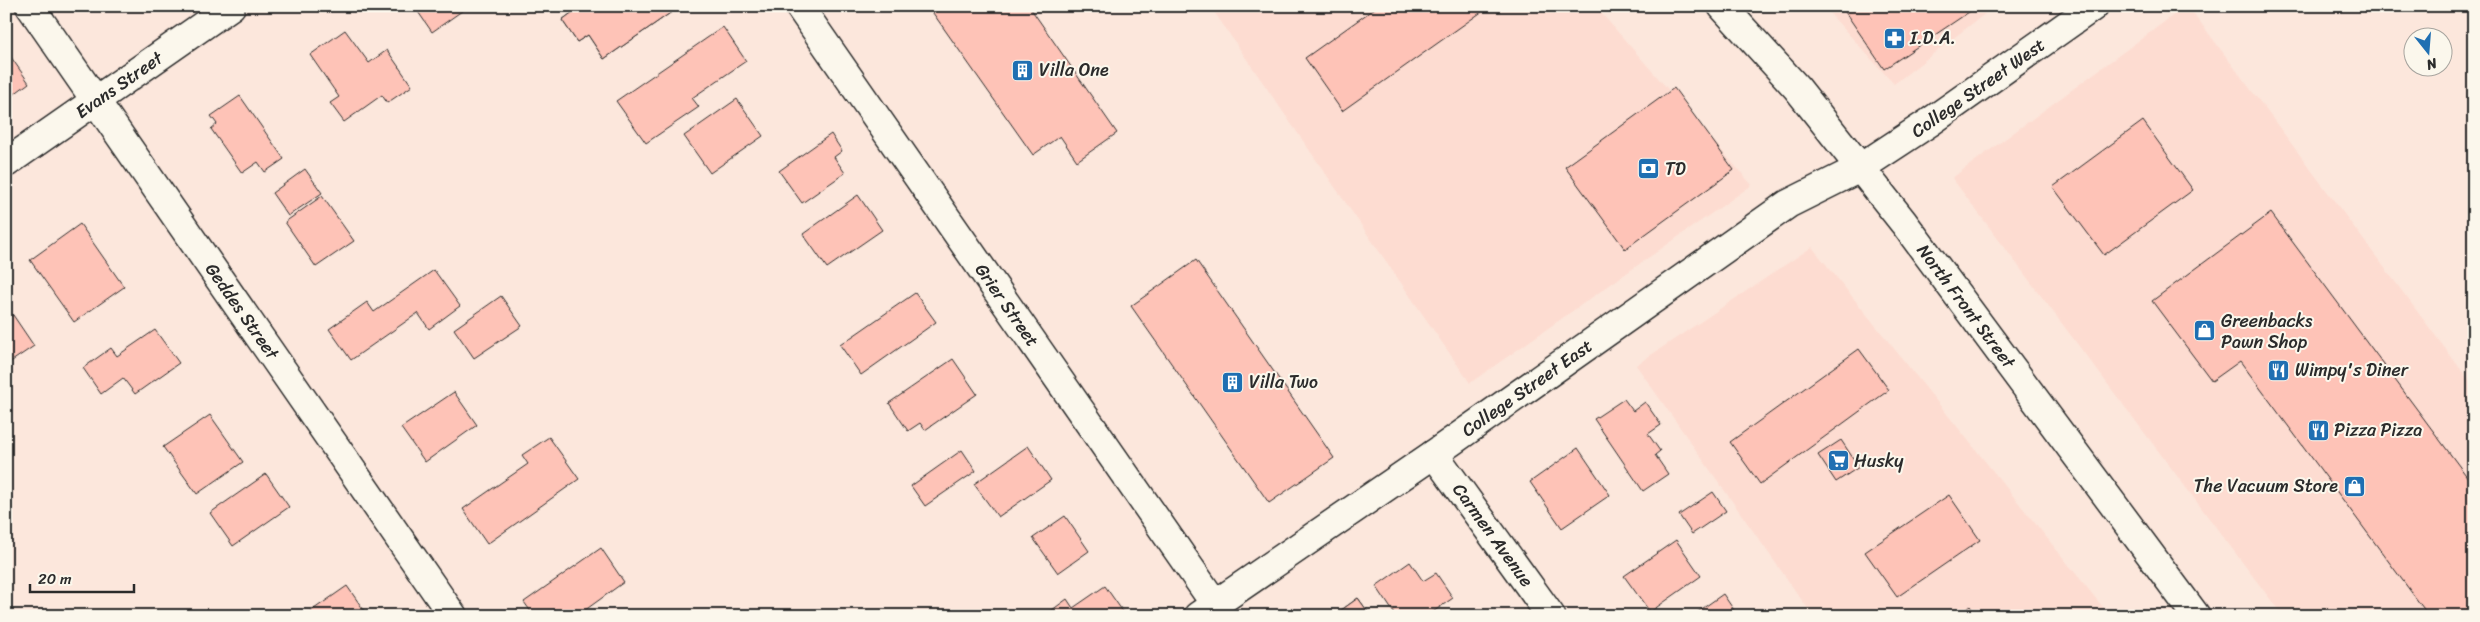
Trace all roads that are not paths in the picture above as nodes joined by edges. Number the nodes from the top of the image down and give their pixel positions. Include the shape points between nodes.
1 (30, 6) edge
2 (231, 6) edge
3 (799, 6) edge
4 (1722, 6) edge
5 (2094, 6) edge
6 (96, 101) junction
7 (6, 163) edge
8 (1860, 168) junction
9 (1434, 454) junction
10 (1206, 610) edge
11 (453, 616) edge
12 (1551, 616) edge
13 (2196, 616) edge

1 - 6 street, Geddes Street
2 - 6 street, Evans Street
3 - 10 street, Grier Street
4 - 8 street, North Front Street via 1797,88
5 - 8 street, College Street West
6 - 7 street, Evans Street
6 - 11 street, Geddes Street
8 - 9 street, College Street East via 1788,204
8 - 13 street, North Front Street
9 - 10 street, College Street East
9 - 12 street, Carmen Avenue

